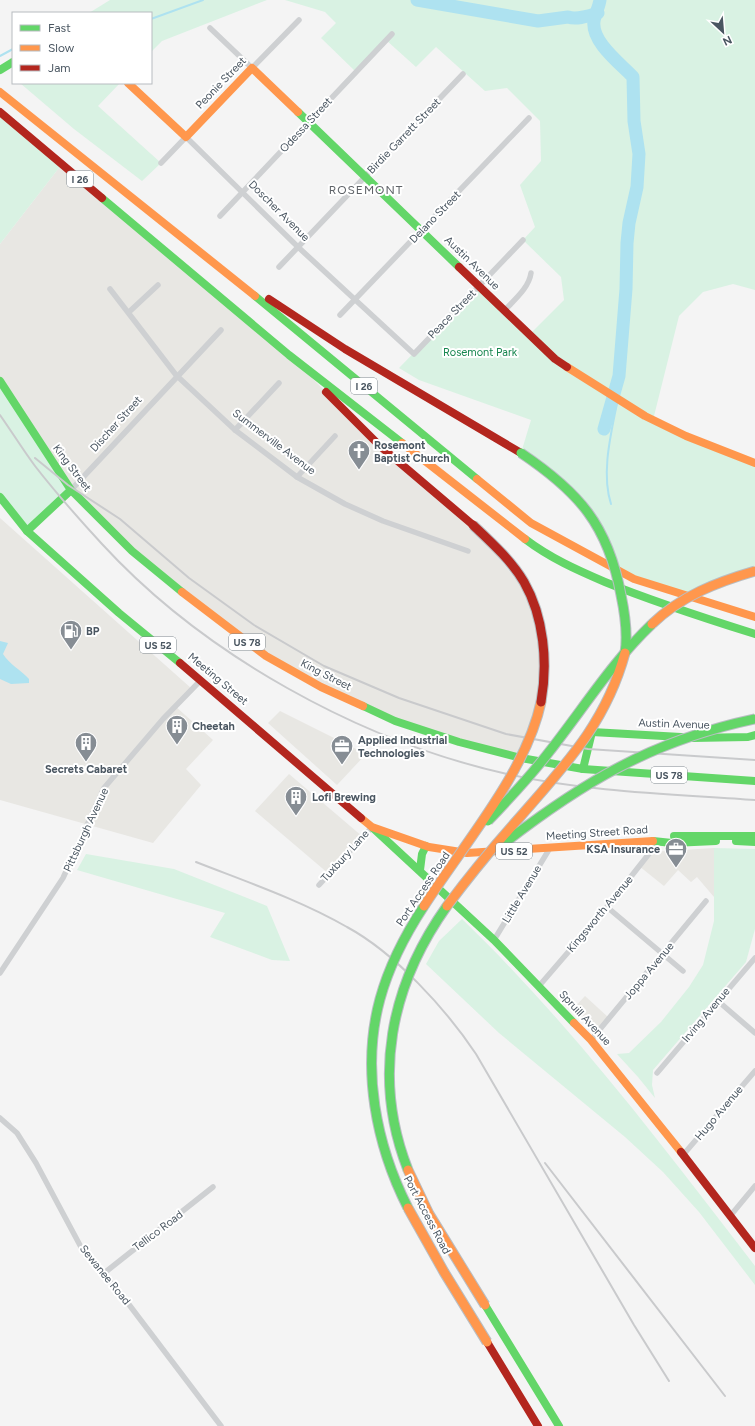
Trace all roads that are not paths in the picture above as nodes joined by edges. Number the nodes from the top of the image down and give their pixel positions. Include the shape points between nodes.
1 (299, 20) dead end
2 (210, 28) dead end
3 (392, 34) dead end
4 (12, 63) edge
5 (252, 68) junction
6 (0, 70) edge
7 (463, 74) dead end
8 (129, 84) edge
9 (3, 95) edge
10 (0, 112) edge
11 (529, 118) dead end
12 (308, 123) junction
13 (186, 137) junction
14 (161, 163) dead end
15 (365, 177) junction
16 (243, 192) junction
17 (220, 216) dead end
18 (422, 231) junction
19 (523, 240) dead end
20 (298, 247) junction
21 (201, 251) junction
22 (279, 267) dead end
23 (531, 273) dead end
24 (158, 285) dead end
25 (478, 287) junction
26 (110, 289) dead end
27 (355, 300) junction
28 (504, 311) junction
29 (129, 312) junction
30 (340, 316) dead end
31 (221, 330) dead end
32 (414, 354) joint
33 (289, 355) junction
34 (176, 375) junction
35 (0, 381) edge
36 (279, 383) dead end
37 (235, 430) junction
38 (335, 436) dead end
39 (755, 463) edge
40 (297, 477) junction
41 (71, 490) junction
42 (0, 497) edge
43 (27, 531) junction
44 (468, 552) dead end
45 (755, 571) edge
46 (755, 617) edge
47 (755, 634) edge
48 (201, 680) junction
49 (755, 719) edge
50 (755, 735) edge
51 (583, 769) junction
52 (755, 781) edge
53 (372, 827) junction
54 (755, 832) edge
55 (674, 836) junction
56 (755, 836) edge
57 (755, 841) edge
58 (659, 842) junction
59 (426, 846) junction
60 (465, 847) junction
61 (550, 848) junction
62 (420, 870) junction
63 (474, 870) junction
64 (319, 885) dead end
65 (706, 901) dead end
66 (607, 907) junction
67 (494, 940) junction
68 (663, 954) junction
69 (755, 958) edge
70 (682, 971) dead end
71 (0, 973) edge
72 (540, 986) junction
73 (718, 1001) junction
74 (755, 1034) edge
75 (591, 1040) junction
76 (755, 1071) edge
77 (657, 1073) dead end
78 (0, 1118) edge
79 (683, 1155) junction
80 (755, 1186) edge
81 (213, 1187) dead end
82 (731, 1215) junction
83 (755, 1248) edge
84 (103, 1274) junction
85 (536, 1387) junction
86 (520, 1396) junction
87 (221, 1426) edge
88 (534, 1426) edge
89 (538, 1426) edge
90 (559, 1426) edge
91 (567, 1426) edge

1 - 5 street, Peonie Street
2 - 5 street, Austin Avenue
3 - 12 street, Odessa Street
4 - 6 main road
5 - 12 main road, Austin Avenue
5 - 13 main road, Peonie Street
7 - 15 street, Birdie Garrett Street
8 - 13 main road, Doscher Avenue
9 - 21 main road, I 26
10 - 33 main road, I 26
11 - 18 street, Delano Street
12 - 15 main road, Austin Avenue
12 - 16 street, Odessa Street
13 - 14 street, Peonie Street
13 - 16 street, Doscher Avenue
15 - 18 main road, Austin Avenue
15 - 20 street, Birdie Garrett Street
16 - 17 street, Odessa Street
16 - 20 street, Doscher Avenue
18 - 25 main road, Austin Avenue
18 - 27 street, Delano Street
19 - 25 street, Peace Street
20 - 22 street, Birdie Garrett Street
20 - 27 street, Doscher Avenue
21 - 46 main road, I 26 via 531,523 634,578
21 - 63 main road, bridge via 323,335 548,470 572,491 596,522 606,540 613,557 622,598 626,634 625,651 610,698 596,725 579,749
23 - 28 street via 523,290
24 - 29 street
25 - 28 main road, Austin Avenue
25 - 32 street, Peace Street
26 - 29 street, Summerville Avenue
27 - 30 street, Delano Street
27 - 32 street, Doscher Avenue
28 - 39 main road, Austin Avenue via 555,359 615,399 697,440
29 - 34 street, Summerville Avenue
31 - 34 street, Discher Street
33 - 47 main road, I 26 via 544,554 651,601
33 - 60 main road, bridge via 380,446 496,546 527,589 538,617 544,673 540,709 528,743 509,779
34 - 37 street, Summerville Avenue
34 - 41 street, Discher Street
35 - 41 main road, King Street / US 78
36 - 37 street
37 - 40 street, Summerville Avenue
38 - 40 street
40 - 44 street, Summerville Avenue via 344,504
41 - 43 main road, Discher Street
41 - 51 main road, King Street / US 78 via 132,551 206,612 266,656 321,687 396,721 459,742 521,758
42 - 43 main road, Meeting Street / US 52
43 - 48 main road, Meeting Street / US 52 via 119,613
45 - 60 main road, bridge via 720,582 679,601 642,632 608,671 550,752
48 - 53 main road, Meeting Street / US 52
48 - 71 street, Pittsburgh Avenue via 163,719 104,788 63,878
49 - 63 main road, bridge via 686,736 618,766 551,808
50 - 51 main road, Austin Avenue via 691,738 592,732
51 - 52 main road, King Street / US 78
53 - 59 main road, Meeting Street Road / US 52
53 - 62 main road, Spruill Avenue
53 - 64 street, Tuxbury Lane
54 - 55 main road, Meeting Street Road / US 52 via 727,831
55 - 56 main road
55 - 58 main road, Meeting Street Road / US 52
57 - 58 main road, Meeting Street Road / US 52 via 672,844
58 - 61 main road, Meeting Street Road / US 52
58 - 66 street, Kingsworth Avenue
59 - 61 main road, Meeting Street Road / US 52 via 467,853
59 - 62 main road
60 - 86 main road, Port Access Road, bridge via 413,923 396,956 375,1021 371,1064 373,1091 384,1153 404,1200
61 - 67 street, Little Avenue
62 - 67 main road, Spruill Avenue
63 - 85 main road, Port Access Road, bridge via 436,922 417,955 394,1026 390,1047 389,1093 400,1151 427,1213
65 - 68 street, Joppa Avenue
66 - 68 street
66 - 72 street, Kingsworth Avenue
67 - 72 main road, Spruill Avenue
68 - 70 street
68 - 75 street, Joppa Avenue
69 - 73 street, Irving Avenue
72 - 75 main road, Spruill Avenue
73 - 74 street
73 - 77 street, Irving Avenue
75 - 79 main road, Spruill Avenue
76 - 79 street, Hugo Avenue
78 - 84 street, Sewanee Road via 17,1133 82,1249
79 - 82 main road, Spruill Avenue
80 - 82 street
81 - 84 street, Tellico Road
82 - 83 main road, Spruill Avenue
84 - 87 street, Sewanee Road
85 - 90 main road, Port Access Road
85 - 91 main road
86 - 88 main road
86 - 89 main road, Port Access Road

